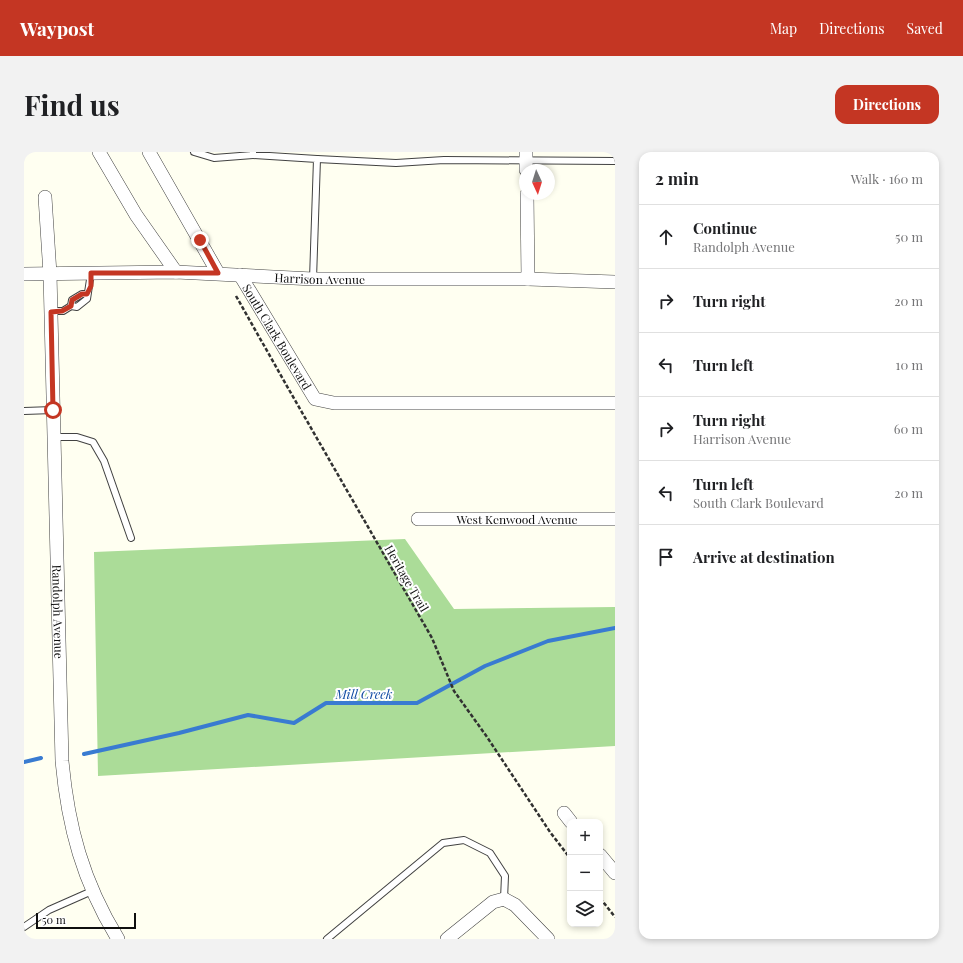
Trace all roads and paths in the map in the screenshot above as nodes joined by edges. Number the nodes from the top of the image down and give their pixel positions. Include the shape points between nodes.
1 (99, 152) edge
2 (149, 152) edge
3 (194, 152) edge
4 (253, 153) edge
5 (317, 159) junction
6 (526, 161) edge
7 (615, 161) edge
8 (45, 197) dead end
9 (527, 200) edge
10 (176, 272) junction
11 (91, 273) junction
12 (218, 273) junction
13 (24, 274) edge
14 (50, 274) junction
15 (240, 275) junction
16 (313, 279) junction
17 (528, 279) junction
18 (615, 282) edge
19 (238, 299) dead end
20 (51, 312) junction
21 (615, 403) edge
22 (53, 410) junction
23 (24, 411) edge
24 (54, 437) junction
25 (418, 519) dead end
26 (615, 519) edge
27 (132, 538) dead end
28 (568, 855) edge
29 (603, 859) edge
30 (615, 873) edge
31 (92, 891) junction
32 (510, 902) junction
33 (603, 902) edge
34 (615, 917) edge
35 (24, 926) edge
36 (118, 939) edge
37 (327, 939) edge
38 (447, 939) edge
39 (548, 939) edge

1 - 10 street via 136,215
2 - 12 street
3 - 4 lane via 214,158
4 - 5 lane
5 - 6 lane via 396,163 444,160
5 - 16 lane
6 - 7 lane
8 - 14 street, Randolph Avenue
9 - 17 street
10 - 11 street, Harrison Avenue
10 - 12 street, Harrison Avenue
11 - 14 street, Harrison Avenue
11 - 20 lane via 87,299 77,306
12 - 15 street, Harrison Avenue
13 - 14 street, Harrison Avenue
14 - 20 street, Randolph Avenue
15 - 16 street, Harrison Avenue
15 - 21 street, South Clark Boulevard via 315,399 374,403
16 - 17 street, Harrison Avenue
17 - 18 street, Harrison Avenue
19 - 28 path, Heritage Trail via 432,638 454,691
20 - 22 street, Randolph Avenue
22 - 23 lane
22 - 24 street, Randolph Avenue
24 - 27 lane via 77,437 93,442 104,461
24 - 31 street, Randolph Avenue via 63,767 71,829
25 - 26 street, West Kenwood Avenue
29 - 30 street
31 - 35 lane via 49,910
31 - 36 street, Randolph Avenue
32 - 37 lane via 505,876 490,853 464,840 443,844
32 - 38 street via 493,902
32 - 39 street
33 - 34 path

